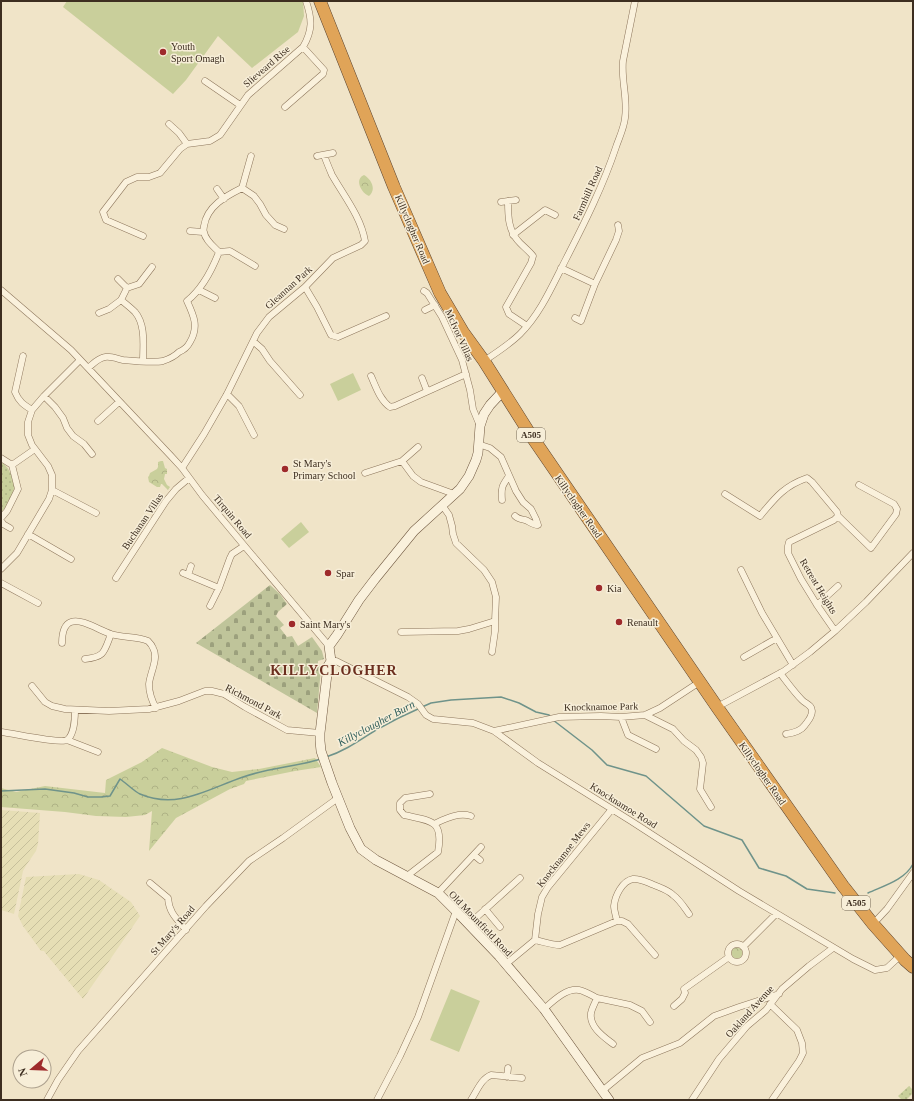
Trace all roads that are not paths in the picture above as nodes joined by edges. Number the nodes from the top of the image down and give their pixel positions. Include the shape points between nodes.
1 (306, 1) edge
2 (320, 1) edge
3 (635, 1) edge
4 (303, 47) junction
5 (205, 81) dead end
6 (240, 106) junction
7 (285, 108) dead end
8 (169, 124) dead end
9 (187, 144) junction
10 (333, 153) dead end
11 (324, 155) junction
12 (251, 156) dead end
13 (317, 156) dead end
14 (242, 188) junction
15 (217, 189) dead end
16 (224, 199) junction
17 (516, 200) dead end
18 (555, 215) dead end
19 (618, 224) dead end
20 (284, 229) dead end
21 (190, 231) dead end
22 (203, 232) junction
23 (514, 235) junction
24 (143, 236) dead end
25 (219, 252) junction
26 (255, 266) dead end
27 (152, 267) dead end
28 (561, 268) junction
29 (118, 279) dead end
30 (595, 284) junction
31 (305, 287) junction
32 (126, 288) junction
33 (1, 290) edge
34 (199, 290) junction
35 (424, 291) dead end
36 (215, 298) dead end
37 (121, 300) junction
38 (435, 305) junction
39 (425, 310) dead end
40 (99, 313) dead end
41 (386, 316) dead end
42 (575, 318) dead end
43 (527, 326) junction
44 (254, 342) junction
45 (23, 356) dead end
46 (80, 360) junction
47 (143, 361) junction
48 (484, 361) junction
49 (88, 368) junction
50 (466, 374) junction
51 (372, 376) dead end
52 (422, 378) dead end
53 (428, 391) junction
54 (503, 391) junction
55 (227, 394) junction
56 (300, 395) dead end
57 (44, 396) junction
58 (119, 402) junction
59 (32, 410) junction
60 (98, 421) dead end
61 (480, 426) junction
62 (254, 435) dead end
63 (478, 444) junction
64 (418, 447) dead end
65 (35, 449) junction
66 (92, 454) dead end
67 (1, 458) edge
68 (402, 461) junction
69 (12, 465) junction
70 (182, 468) junction
71 (365, 473) dead end
72 (509, 476) junction
73 (189, 478) junction
74 (859, 485) dead end
75 (52, 490) junction
76 (454, 494) junction
77 (725, 494) dead end
78 (502, 500) dead end
79 (442, 505) junction
80 (96, 513) dead end
81 (515, 516) dead end
82 (838, 516) junction
83 (1, 519) edge
84 (10, 528) dead end
85 (28, 534) junction
86 (244, 546) junction
87 (913, 553) edge
88 (71, 559) dead end
89 (191, 566) dead end
90 (1, 569) edge
91 (741, 570) dead end
92 (116, 578) dead end
93 (1, 583) edge
94 (838, 586) dead end
95 (219, 588) junction
96 (38, 603) dead end
97 (817, 605) junction
98 (210, 606) dead end
99 (495, 621) junction
100 (835, 631) junction
101 (401, 632) dead end
102 (111, 634) junction
103 (777, 638) junction
104 (62, 643) dead end
105 (329, 646) junction
106 (492, 652) dead end
107 (744, 657) dead end
108 (85, 659) dead end
109 (331, 661) junction
110 (793, 665) junction
111 (780, 673) junction
112 (701, 683) junction
113 (32, 686) dead end
114 (717, 707) junction
115 (156, 708) junction
116 (75, 710) junction
117 (645, 715) junction
118 (621, 718) junction
119 (494, 731) junction
120 (1, 732) edge
121 (320, 732) junction
122 (786, 734) dead end
123 (67, 740) junction
124 (656, 750) dead end
125 (98, 752) dead end
126 (430, 794) dead end
127 (338, 798) junction
128 (711, 807) dead end
129 (612, 809) junction
130 (471, 816) dead end
131 (434, 824) junction
132 (481, 847) dead end
133 (474, 855) junction
134 (480, 860) dead end
135 (913, 873) edge
136 (407, 876) junction
137 (520, 878) dead end
138 (150, 883) dead end
139 (438, 894) junction
140 (485, 909) junction
141 (456, 911) junction
142 (689, 914) dead end
143 (776, 914) junction
144 (617, 921) junction
145 (469, 924) junction
146 (873, 924) junction
147 (500, 927) dead end
148 (186, 930) junction
149 (535, 940) junction
150 (743, 947) junction
151 (833, 948) junction
152 (655, 955) dead end
153 (901, 955) junction
154 (729, 957) junction
155 (506, 964) junction
156 (913, 967) edge
157 (778, 994) junction
158 (597, 998) junction
159 (770, 1004) junction
160 (674, 1006) dead end
161 (544, 1009) junction
162 (650, 1022) dead end
163 (613, 1044) dead end
164 (508, 1068) dead end
165 (507, 1077) junction
166 (522, 1078) dead end
167 (602, 1091) junction
168 (47, 1100) edge
169 (377, 1100) edge
170 (471, 1100) edge
171 (609, 1100) edge
172 (692, 1100) edge
173 (772, 1100) edge

1 - 4 street, Slieveard Rise via 311,21 308,38
2 - 48 highway, Killyclogher Road / A505 via 394,187 440,293
3 - 28 street, Farmhill Road via 622,66 625,120 600,190
4 - 6 street, Slieveard Rise via 248,95
4 - 7 street via 324,70 323,74
5 - 6 street
6 - 9 street, Slieveard Rise via 220,135 210,141
8 - 9 street
9 - 24 street via 180,148 160,173 149,177 136,177 126,182 103,212 106,220
10 - 11 street
11 - 13 street
11 - 31 street, Gleannan Park via 331,173 354,212 365,241 333,258
12 - 14 street
14 - 16 street
14 - 20 street via 254,196 275,225
15 - 16 street
16 - 22 street via 212,207
17 - 23 street via 504,201
18 - 23 street via 545,210
19 - 30 street via 620,231
21 - 22 street
22 - 25 street via 208,242
23 - 43 street via 533,256 506,307 509,314
25 - 26 street via 230,251
25 - 34 street
27 - 32 street via 139,284
28 - 30 street
28 - 43 street, Farmhill Road via 546,298
29 - 32 street
30 - 42 street via 581,321
31 - 41 street via 331,335 338,337
31 - 44 street, Gleannan Park via 269,317 257,333
32 - 37 street
33 - 46 street, Tirquin Road
34 - 36 street
34 - 47 street via 187,301 195,320 194,335 189,344 177,354 162,361
35 - 38 street, McIvor Villas
37 - 40 street
37 - 47 street via 136,313 140,322 143,333
38 - 39 street, McIvor Villas
38 - 50 street, McIvor Villas via 462,360
43 - 48 street, Farmhill Road
44 - 55 street, Gleannan Park
44 - 56 street
45 - 59 street via 15,392 22,404
46 - 49 street, Tirquin Road
46 - 57 street
47 - 49 street via 107,356 99,358
48 - 54 highway, Killyclogher Road / A505
49 - 58 street, Tirquin Road
50 - 53 street, McIvor Villas
50 - 61 street, McIvor Villas via 473,410
51 - 53 street, McIvor Villas via 381,398 390,407
52 - 53 street
54 - 61 street via 490,404
54 - 112 highway, Killyclogher Road / A505
55 - 62 street via 239,406
55 - 70 street, Gleannan Park
57 - 59 street
57 - 66 street via 63,418 73,436
58 - 60 street
58 - 70 street, Tirquin Road
59 - 65 street via 28,422 28,435
61 - 63 street
63 - 72 street via 490,448 501,458
63 - 76 street via 476,460 469,476
64 - 68 street
65 - 69 street
65 - 75 street via 52,475
67 - 69 street
68 - 71 street
68 - 76 street via 421,482
69 - 83 street via 18,489
70 - 73 street, Tirquin Road
72 - 78 street via 502,484
72 - 81 street via 523,502 531,509 538,525
73 - 86 street, Tirquin Road
73 - 92 street, Buchanan Villas via 166,501
74 - 82 street via 894,504 896,514 871,548
75 - 80 street
75 - 85 street
76 - 79 street
77 - 82 street via 760,516 783,490 807,478
79 - 99 street via 449,515 456,543 484,570 492,582 496,597
79 - 105 street via 414,531 375,579
82 - 97 street, Retreat Heights via 789,542 788,546 788,553
83 - 84 street via 3,524
85 - 88 street
85 - 90 street via 17,553
86 - 95 street via 232,554
86 - 105 street, Tirquin Road
87 - 100 street
89 - 95 street via 185,574
91 - 103 street
93 - 96 street
94 - 97 street
95 - 98 street
97 - 100 street, Retreat Heights
99 - 101 street via 458,631
99 - 106 street
100 - 110 street
102 - 104 street via 86,623 71,622 66,625
102 - 108 street via 100,655
102 - 115 street via 143,640 153,647 155,658 149,684
103 - 107 street
103 - 110 street
105 - 109 street
109 - 119 street, Knocknamoe Road via 336,661 401,693 418,704 426,715 433,719 473,723
109 - 121 street, Old Mountfield Road via 328,666
110 - 111 street
111 - 114 street
111 - 122 street via 812,710 802,729
112 - 114 highway, Killyclogher Road / A505
112 - 117 street, Knocknamoe Park
113 - 116 street, Richmond Park via 45,702 52,706
114 - 146 highway, Killyclogher Road / A505 via 843,886
115 - 116 street, Richmond Park
115 - 121 street, Richmond Park via 205,691 212,691 224,694 287,730
116 - 123 street via 72,730
117 - 118 street, Knocknamoe Park
117 - 128 street via 673,729 696,750 703,763 700,789
118 - 119 street, Knocknamoe Park via 556,717
118 - 124 street via 628,734
119 - 129 street, Knocknamoe Road via 538,764
120 - 123 street
121 - 127 street, Old Mountfield Road via 323,758
123 - 125 street
126 - 131 street via 405,798 400,803 400,810 404,815 431,821
127 - 136 street, Old Mountfield Road via 361,849
127 - 148 street, St Mary's Road via 249,861
129 - 143 street, Knocknamoe Road
129 - 149 street, Knocknamoe Mews via 542,897
130 - 131 street via 454,816
131 - 136 street via 439,835 438,852
132 - 133 street
133 - 134 street
133 - 139 street
135 - 146 street
136 - 139 street, Old Mountfield Road
137 - 140 street
138 - 148 street via 168,898 171,912
139 - 141 street, Old Mountfield Road
140 - 145 street
140 - 147 street
141 - 145 street, Old Mountfield Road
141 - 169 street via 418,1017
142 - 144 street via 672,893 639,879 632,879 623,886 616,897 614,907
143 - 150 street
143 - 151 street, Knocknamoe Road
144 - 149 street via 560,945
144 - 152 street via 628,924
145 - 155 street, Old Mountfield Road
146 - 153 highway, Killyclogher Road / A505
148 - 168 street, St Mary's Road via 78,1051
149 - 155 street
150 - 154 street via 733,945 729,950
150 - 154 street via 746,955 744,959 736,962
151 - 153 street, Knocknamoe Road via 875,970 887,968
151 - 157 street, Oakland Avenue
153 - 156 highway, Killyclogher Road / A505
154 - 160 street via 684,989 682,999
155 - 161 street, Old Mountfield Road
157 - 159 street, Oakland Avenue
157 - 167 street via 714,1016 680,1043 642,1058
158 - 161 street via 574,990 560,996
158 - 162 street via 630,1005 642,1011
158 - 163 street via 591,1020 597,1031
159 - 172 street, Oakland Avenue via 719,1059
159 - 173 street via 797,1030 803,1053
161 - 167 street, Old Mountfield Road
164 - 165 street
165 - 166 street
165 - 170 street via 486,1077
167 - 171 street, Old Mountfield Road

